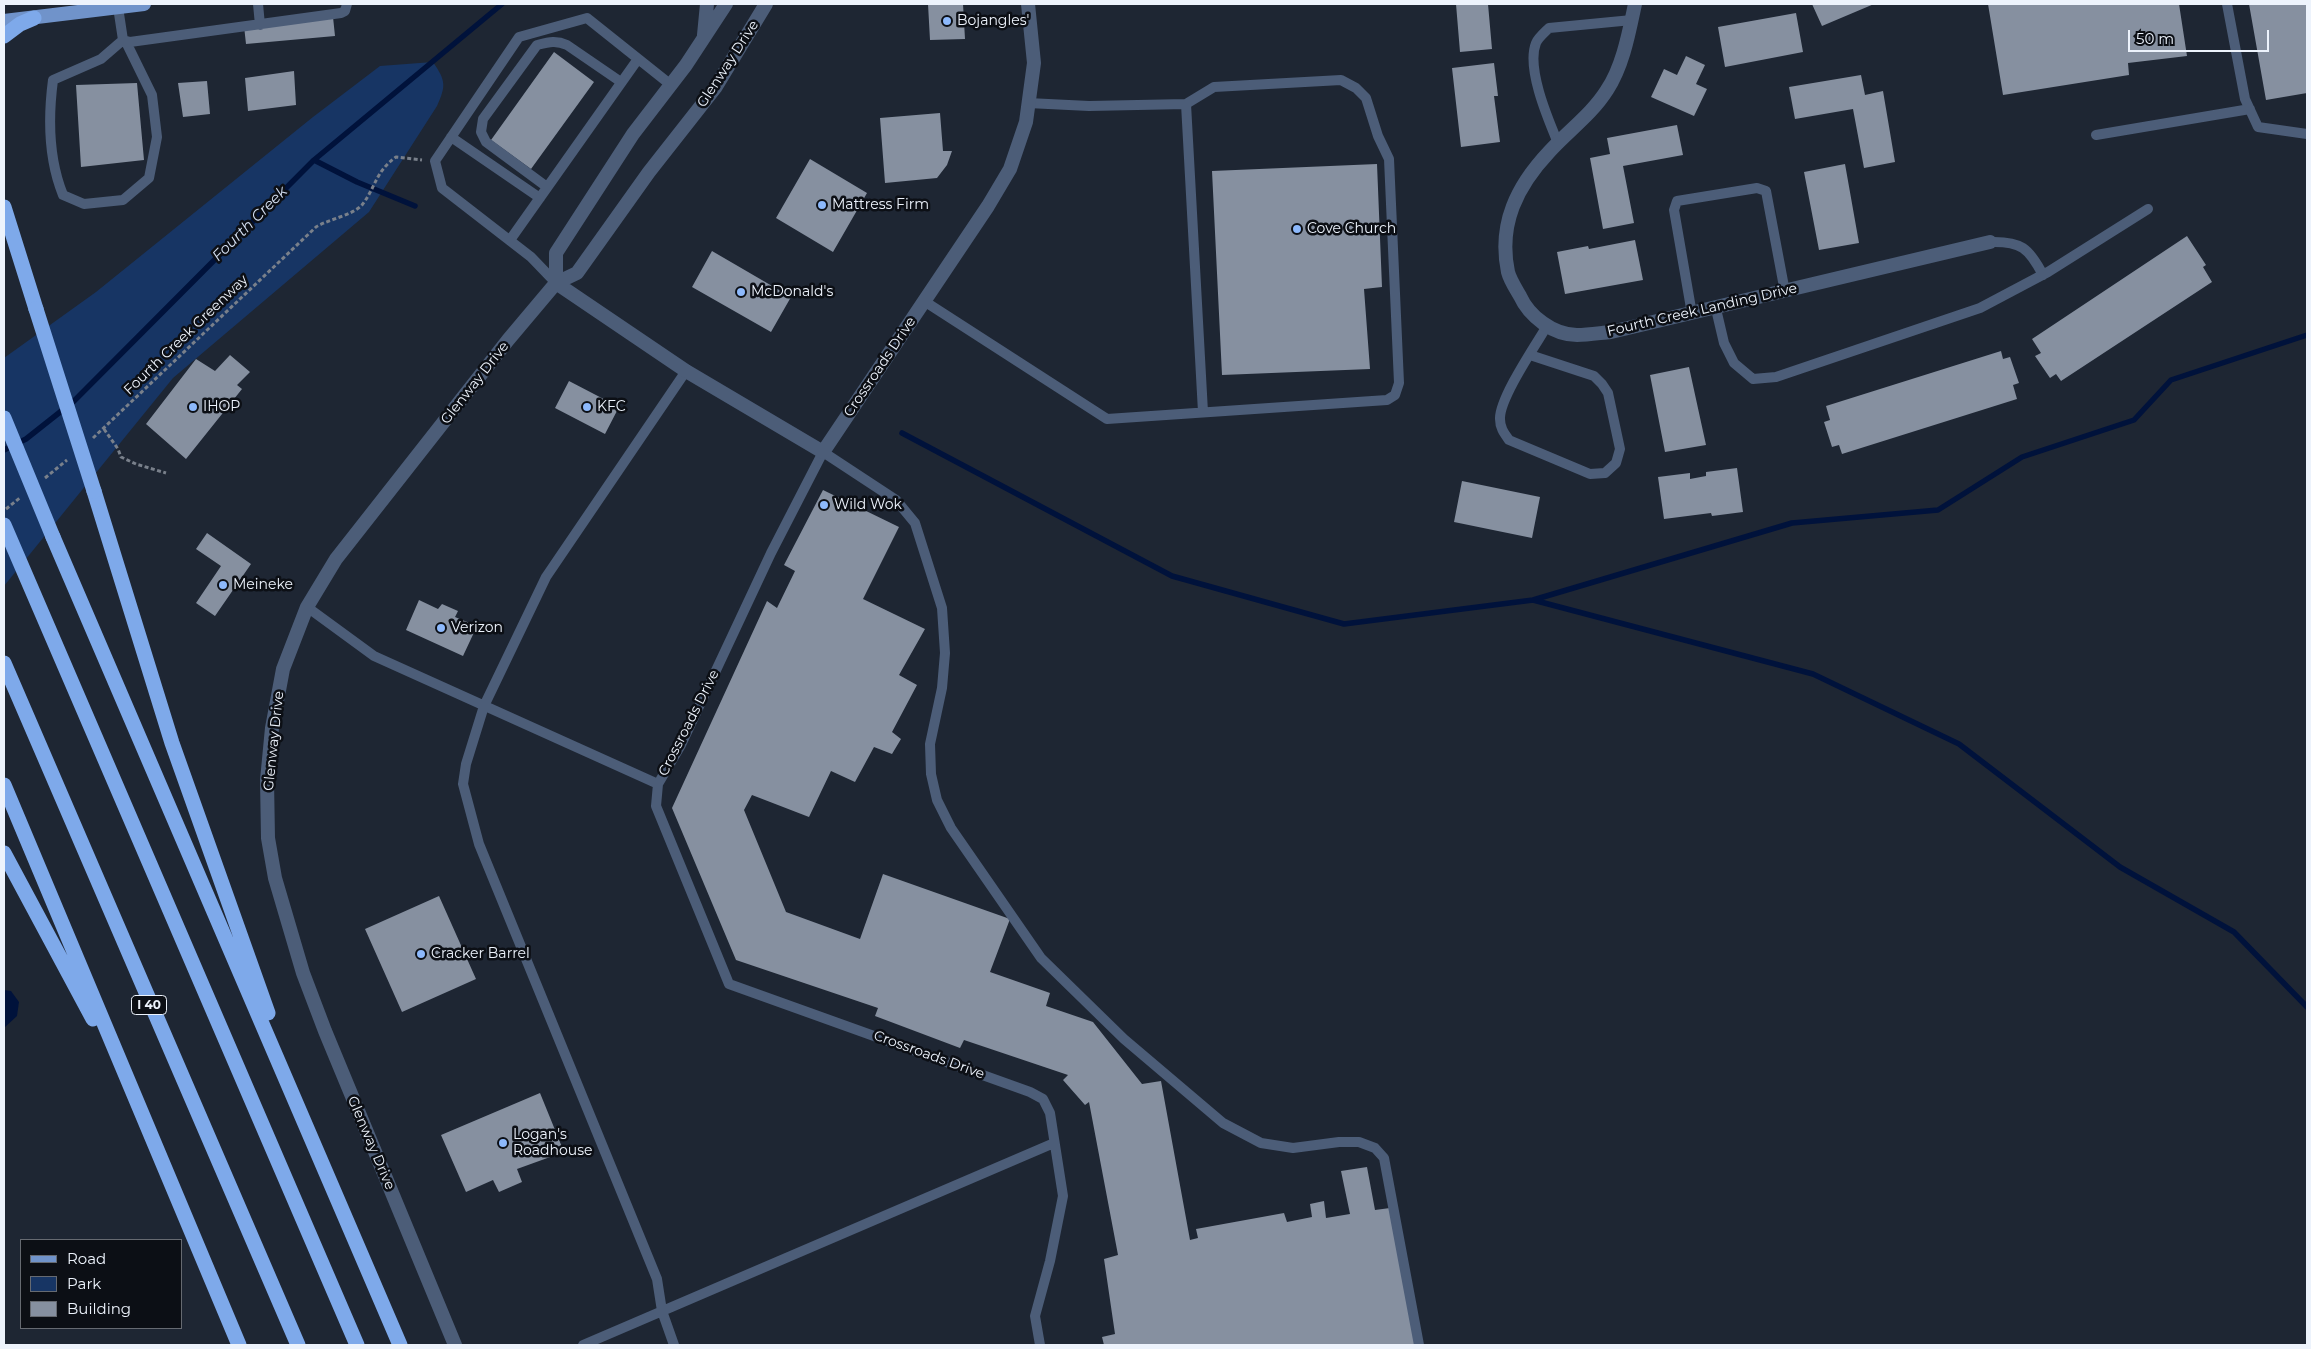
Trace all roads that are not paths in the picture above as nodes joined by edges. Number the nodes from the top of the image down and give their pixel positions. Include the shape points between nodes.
1 (144, 4) edge
2 (258, 4) edge
3 (346, 4) edge
4 (708, 4) edge
5 (726, 4) edge
6 (766, 4) edge
7 (1028, 4) edge
8 (1635, 4) edge
9 (2228, 4) edge
10 (118, 7) junction
11 (34, 18) junction
12 (1632, 20) junction
13 (4, 21) edge
14 (260, 25) junction
15 (4, 36) edge
16 (125, 41) junction
17 (701, 43) junction
18 (638, 59) junction
19 (621, 82) junction
20 (671, 85) junction
21 (1028, 103) junction
22 (1186, 104) junction
23 (2250, 109) junction
24 (2096, 134) dead end
25 (2307, 134) edge
26 (451, 137) junction
27 (1558, 143) junction
28 (547, 187) junction
29 (540, 198) junction
30 (4, 207) edge
31 (2148, 209) dead end
32 (510, 240) junction
33 (1990, 242) joint
34 (2043, 275) junction
35 (556, 282) junction
36 (1785, 292) junction
37 (924, 301) junction
38 (1716, 309) junction
39 (1692, 314) junction
40 (1546, 326) junction
41 (1530, 355) junction
42 (686, 372) junction
43 (1203, 412) junction
44 (4, 418) edge
45 (823, 452) junction
46 (4, 526) edge
47 (307, 607) junction
48 (4, 663) edge
49 (484, 706) junction
50 (658, 784) junction
51 (4, 786) edge
52 (4, 853) edge
53 (137, 1102) junction
54 (306, 1123) junction
55 (1054, 1143) junction
56 (662, 1311) junction
57 (240, 1345) edge
58 (298, 1345) edge
59 (357, 1345) edge
60 (400, 1345) edge
61 (455, 1345) edge
62 (583, 1345) edge
63 (674, 1345) edge
64 (1040, 1345) edge
65 (1419, 1345) edge

1 - 10 main road
2 - 14 lane
3 - 14 lane via 345,11 341,13
4 - 17 street
5 - 17 street
6 - 35 street, Glenway Drive via 715,88 649,172 577,273
7 - 21 street, Crossroads Drive via 1034,63
8 - 12 street, Fourth Creek Landing Drive
9 - 23 lane via 2245,99
10 - 11 main road
10 - 16 lane
11 - 13 main road
11 - 15 highway
12 - 27 street, Fourth Creek Landing Drive via 1607,90
12 - 27 lane via 1549,28 1537,42 1534,62 1543,107
14 - 16 lane
16 - 16 lane via 152,95 157,137 149,178 123,200 84,204 63,194 54,173 49,113 53,80 101,59
17 - 20 street
18 - 19 lane
18 - 20 lane
18 - 26 lane via 587,18 519,37
19 - 28 lane
19 - 28 lane via 567,45 558,41 548,42 537,46 483,119 481,132 486,142
20 - 35 street via 633,134 556,253
21 - 22 lane via 1090,106
21 - 37 street, Crossroads Drive via 1026,122 1010,169
22 - 43 lane
22 - 43 lane via 1214,87 1341,80 1366,98 1389,159 1399,383 1395,395 1387,400
23 - 24 lane
23 - 25 lane via 2258,127
26 - 29 lane
26 - 32 lane via 435,161 442,188
27 - 40 street, Fourth Creek Landing Drive via 1521,188 1511,208 1505,241 1508,274 1525,307
28 - 29 lane
29 - 32 lane
30 - 54 highway, bridge via 172,743
31 - 34 lane
32 - 35 lane
33 - 34 lane via 2008,241 2025,247
33 - 36 street, Fourth Creek Landing Drive
34 - 38 lane via 1980,308 1776,377 1753,378 1734,363 1724,343
35 - 42 street
35 - 47 street, Glenway Drive via 336,559
36 - 38 street, Fourth Creek Landing Drive
36 - 39 lane via 1766,191 1757,188 1677,201 1674,210
37 - 43 lane via 1107,419
37 - 45 street, Crossroads Drive
38 - 39 street, Fourth Creek Landing Drive
39 - 40 street, Fourth Creek Landing Drive via 1611,332 1574,335
40 - 41 lane
41 - 41 lane via 1504,402 1501,430 1509,440 1590,474 1604,474 1616,463 1620,449 1608,393 1594,376
42 - 45 street
42 - 49 lane via 546,577
44 - 54 highway, bridge
45 - 50 lane, Crossroads Drive via 771,552 681,745
45 - 65 lane via 896,500 915,524 930,566 942,608 945,653 942,688 930,744 931,774 937,800 952,828 1041,958 1124,1039 1223,1123 1261,1143 1293,1148 1359,1142 1375,1148 1384,1158
46 - 59 highway
47 - 49 lane via 374,656
47 - 61 street, Glenway Drive via 283,669 272,728 267,780 268,838 275,878 303,972 325,1031
48 - 58 highway, I 40
49 - 50 lane
49 - 56 lane via 463,784 478,840 657,1279
50 - 55 lane, Crossroads Drive via 656,806 729,984 1030,1092 1043,1099 1050,1113
51 - 53 highway
52 - 53 highway
53 - 57 highway
54 - 60 highway
55 - 56 lane
55 - 64 lane, Crossroads Drive via 1064,1196 1035,1316
56 - 62 lane
56 - 63 lane

